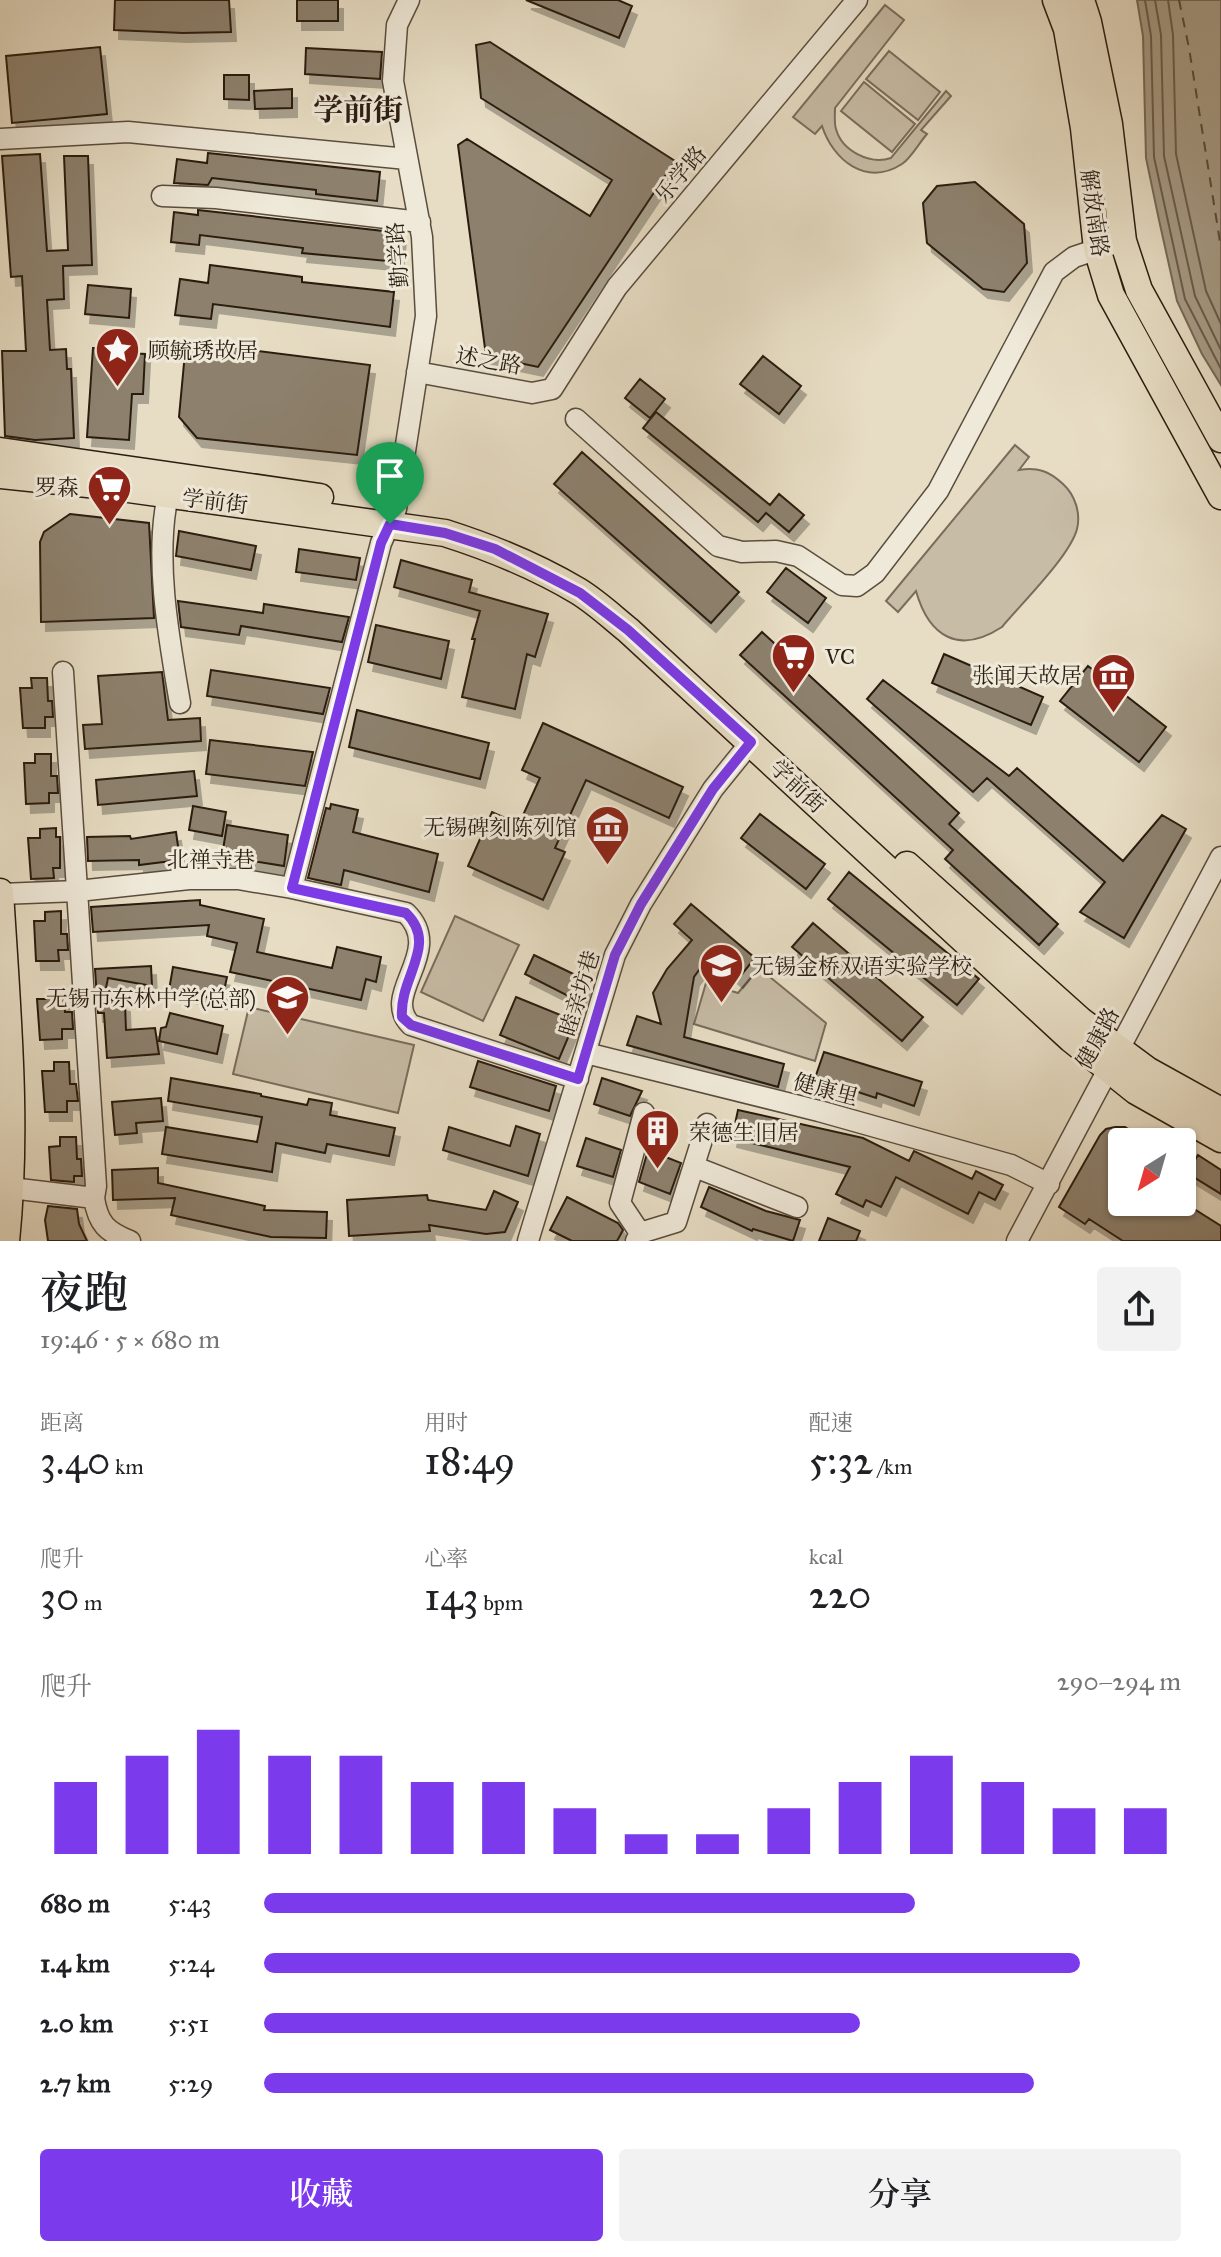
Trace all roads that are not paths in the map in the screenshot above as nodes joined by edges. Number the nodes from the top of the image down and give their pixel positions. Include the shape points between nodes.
1 (409, 0) edge
2 (857, 0) edge
3 (1056, 0) edge
4 (1081, 0) edge
5 (0, 139) edge
6 (407, 159) junction
7 (162, 196) dead end
8 (420, 222) junction
9 (1123, 241) junction
10 (1097, 249) junction
11 (417, 372) junction
12 (552, 389) joint
13 (576, 419) dead end
14 (1221, 439) edge
15 (0, 451) edge
16 (0, 475) edge
17 (168, 495) junction
18 (1221, 496) edge
19 (393, 516) junction
20 (63, 672) dead end
21 (180, 703) dead end
22 (751, 742) junction
23 (1221, 857) edge
24 (292, 888) junction
25 (78, 891) junction
26 (0, 893) edge
27 (586, 1053) junction
28 (1113, 1059) junction
29 (578, 1079) junction
30 (1221, 1111) edge
31 (644, 1113) dead end
32 (707, 1124) dead end
33 (1221, 1139) edge
34 (695, 1167) junction
35 (1049, 1184) junction
36 (11, 1188) junction
37 (94, 1198) junction
38 (797, 1207) dead end
39 (638, 1237) edge
40 (6, 1241) edge
41 (130, 1241) edge
42 (528, 1241) edge
43 (1017, 1241) edge

1 - 6 street, 勤学路 via 397,25 393,81
2 - 12 street, 乐学路 via 617,287
3 - 10 main road, 解放南路 via 1067,29 1084,128
4 - 9 main road, 解放南路 via 1109,124
5 - 6 street via 128,132
6 - 8 street, 勤学路
7 - 8 street
8 - 11 street, 勤学路 via 426,316
9 - 10 street
9 - 14 main road, 解放南路 via 1139,290
10 - 13 street via 1054,272 938,491 875,573 857,586 842,585 798,556 718,546
10 - 18 main road, 解放南路 via 1111,295
11 - 12 street, 述之路 via 532,393
11 - 19 street, 勤学路
15 - 19 main road, 学前街
16 - 17 main road, 学前街
17 - 19 main road, 学前街
17 - 21 street via 163,518 166,623
19 - 22 main road, 学前街 via 495,549 580,593
19 - 24 street, 勤学路 via 381,543
19 - 28 main road, 学前街 via 448,518 496,533 592,582 643,622 1081,1021
20 - 25 street
22 - 27 street, 睦亲坊巷 via 713,789 641,904 615,955
22 - 28 main road, 学前街 via 992,970
23 - 28 street, 健康路
24 - 25 street, 北禅寺巷 via 238,879 189,879
24 - 29 street, 北禅寺巷 via 406,913 417,923 421,937 401,1005 402,1017 411,1025
25 - 26 street, 北禅寺巷
25 - 37 street
26 - 36 main road via 12,1104
27 - 29 street, 睦亲坊巷
27 - 35 street, 健康里 via 1011,1165
28 - 30 main road, 学前街 via 1147,1070
28 - 33 main road, 学前街 via 1136,1091
28 - 35 street, 健康路
29 - 42 street, 睦亲坊巷
31 - 39 street via 620,1203
32 - 34 street
34 - 38 street
34 - 39 street via 676,1222
35 - 43 street, 健康路
36 - 37 street
36 - 40 main road
37 - 41 street via 109,1233

